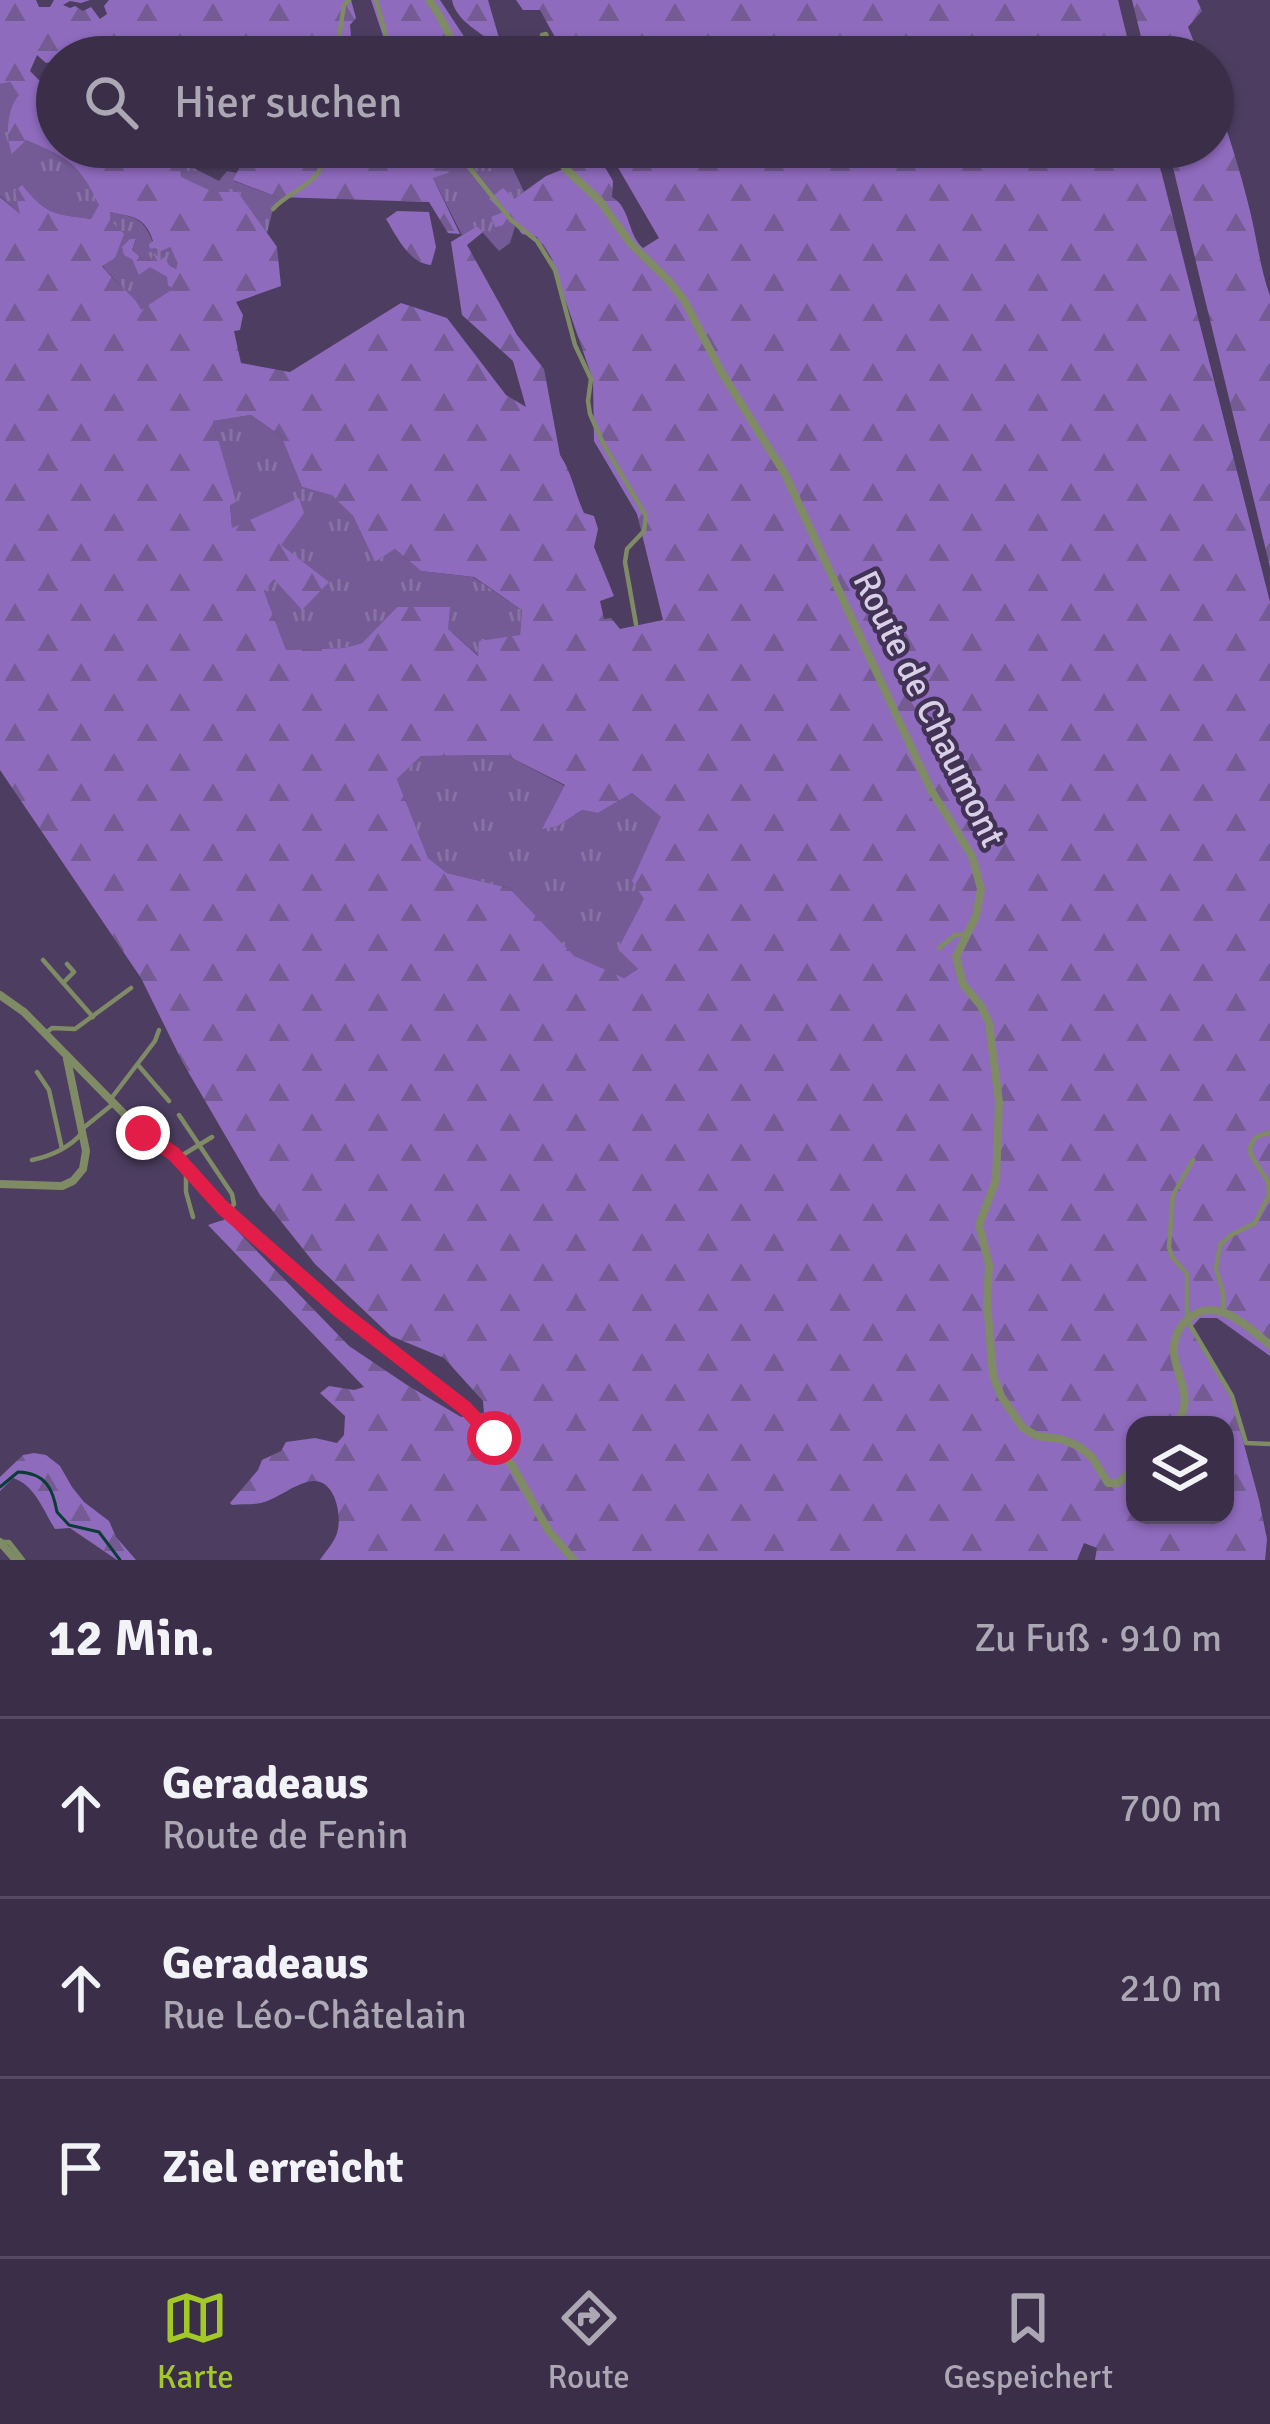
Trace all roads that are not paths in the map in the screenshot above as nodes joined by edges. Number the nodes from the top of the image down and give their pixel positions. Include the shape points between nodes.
1 (350, 0) edge
2 (376, 0) edge
3 (429, 0) edge
4 (339, 36) edge
5 (386, 36) edge
6 (449, 36) edge
7 (321, 168) edge
8 (470, 168) edge
9 (566, 170) edge
10 (273, 208) dead end
11 (636, 624) dead end
12 (968, 934) junction
13 (939, 948) dead end
14 (43, 961) dead end
15 (67, 964) dead end
16 (63, 983) junction
17 (131, 988) dead end
18 (4, 998) edge
19 (94, 1017) junction
20 (159, 1030) dead end
21 (45, 1034) junction
22 (138, 1064) junction
23 (74, 1071) junction
24 (37, 1072) dead end
25 (169, 1101) dead end
26 (112, 1102) junction
27 (179, 1115) dead end
28 (82, 1131) junction
29 (1269, 1132) edge
30 (212, 1137) dead end
31 (197, 1145) junction
32 (163, 1147) junction
33 (62, 1149) junction
34 (181, 1156) junction
35 (32, 1160) dead end
36 (1193, 1160) dead end
37 (188, 1170) junction
38 (0, 1184) edge
39 (225, 1209) junction
40 (193, 1216) dead end
41 (1223, 1312) junction
42 (1187, 1319) junction
43 (1270, 1345) edge
44 (1182, 1416) edge
45 (1270, 1444) edge
46 (1126, 1475) edge
47 (0, 1542) edge
48 (20, 1560) edge
49 (574, 1560) edge

1 - 4 street
2 - 5 street
3 - 6 street
7 - 10 street
8 - 11 street via 555,270 591,379 590,414 646,516 625,562
9 - 12 street, Route de Chaumont via 680,292 785,474 932,790 972,856 981,890
12 - 13 street
12 - 46 street, Route de Chaumont via 956,963 988,1023 999,1102 995,1186 979,1225 989,1265 994,1382 1023,1428 1078,1446 1108,1484
14 - 16 street
15 - 16 street via 74,973
16 - 19 street
17 - 19 street
18 - 21 street
19 - 21 street
20 - 22 street
21 - 23 street
22 - 25 street
22 - 26 street
23 - 26 street
23 - 28 street
24 - 33 street
26 - 28 street
26 - 32 street
27 - 31 street
28 - 33 street
28 - 38 street via 85,1166 70,1183
29 - 41 street via 1250,1147 1268,1182 1267,1200 1255,1223 1220,1245
30 - 31 street
31 - 34 street
31 - 39 street via 232,1194 234,1204
32 - 34 street
32 - 37 street
33 - 35 street
34 - 37 street
36 - 42 street via 1173,1195 1168,1226 1171,1253 1186,1274
37 - 39 street
37 - 40 street
39 - 49 street via 478,1420
41 - 42 street
41 - 43 street
42 - 44 street via 1174,1346
42 - 45 street via 1232,1396 1246,1443
47 - 48 street

